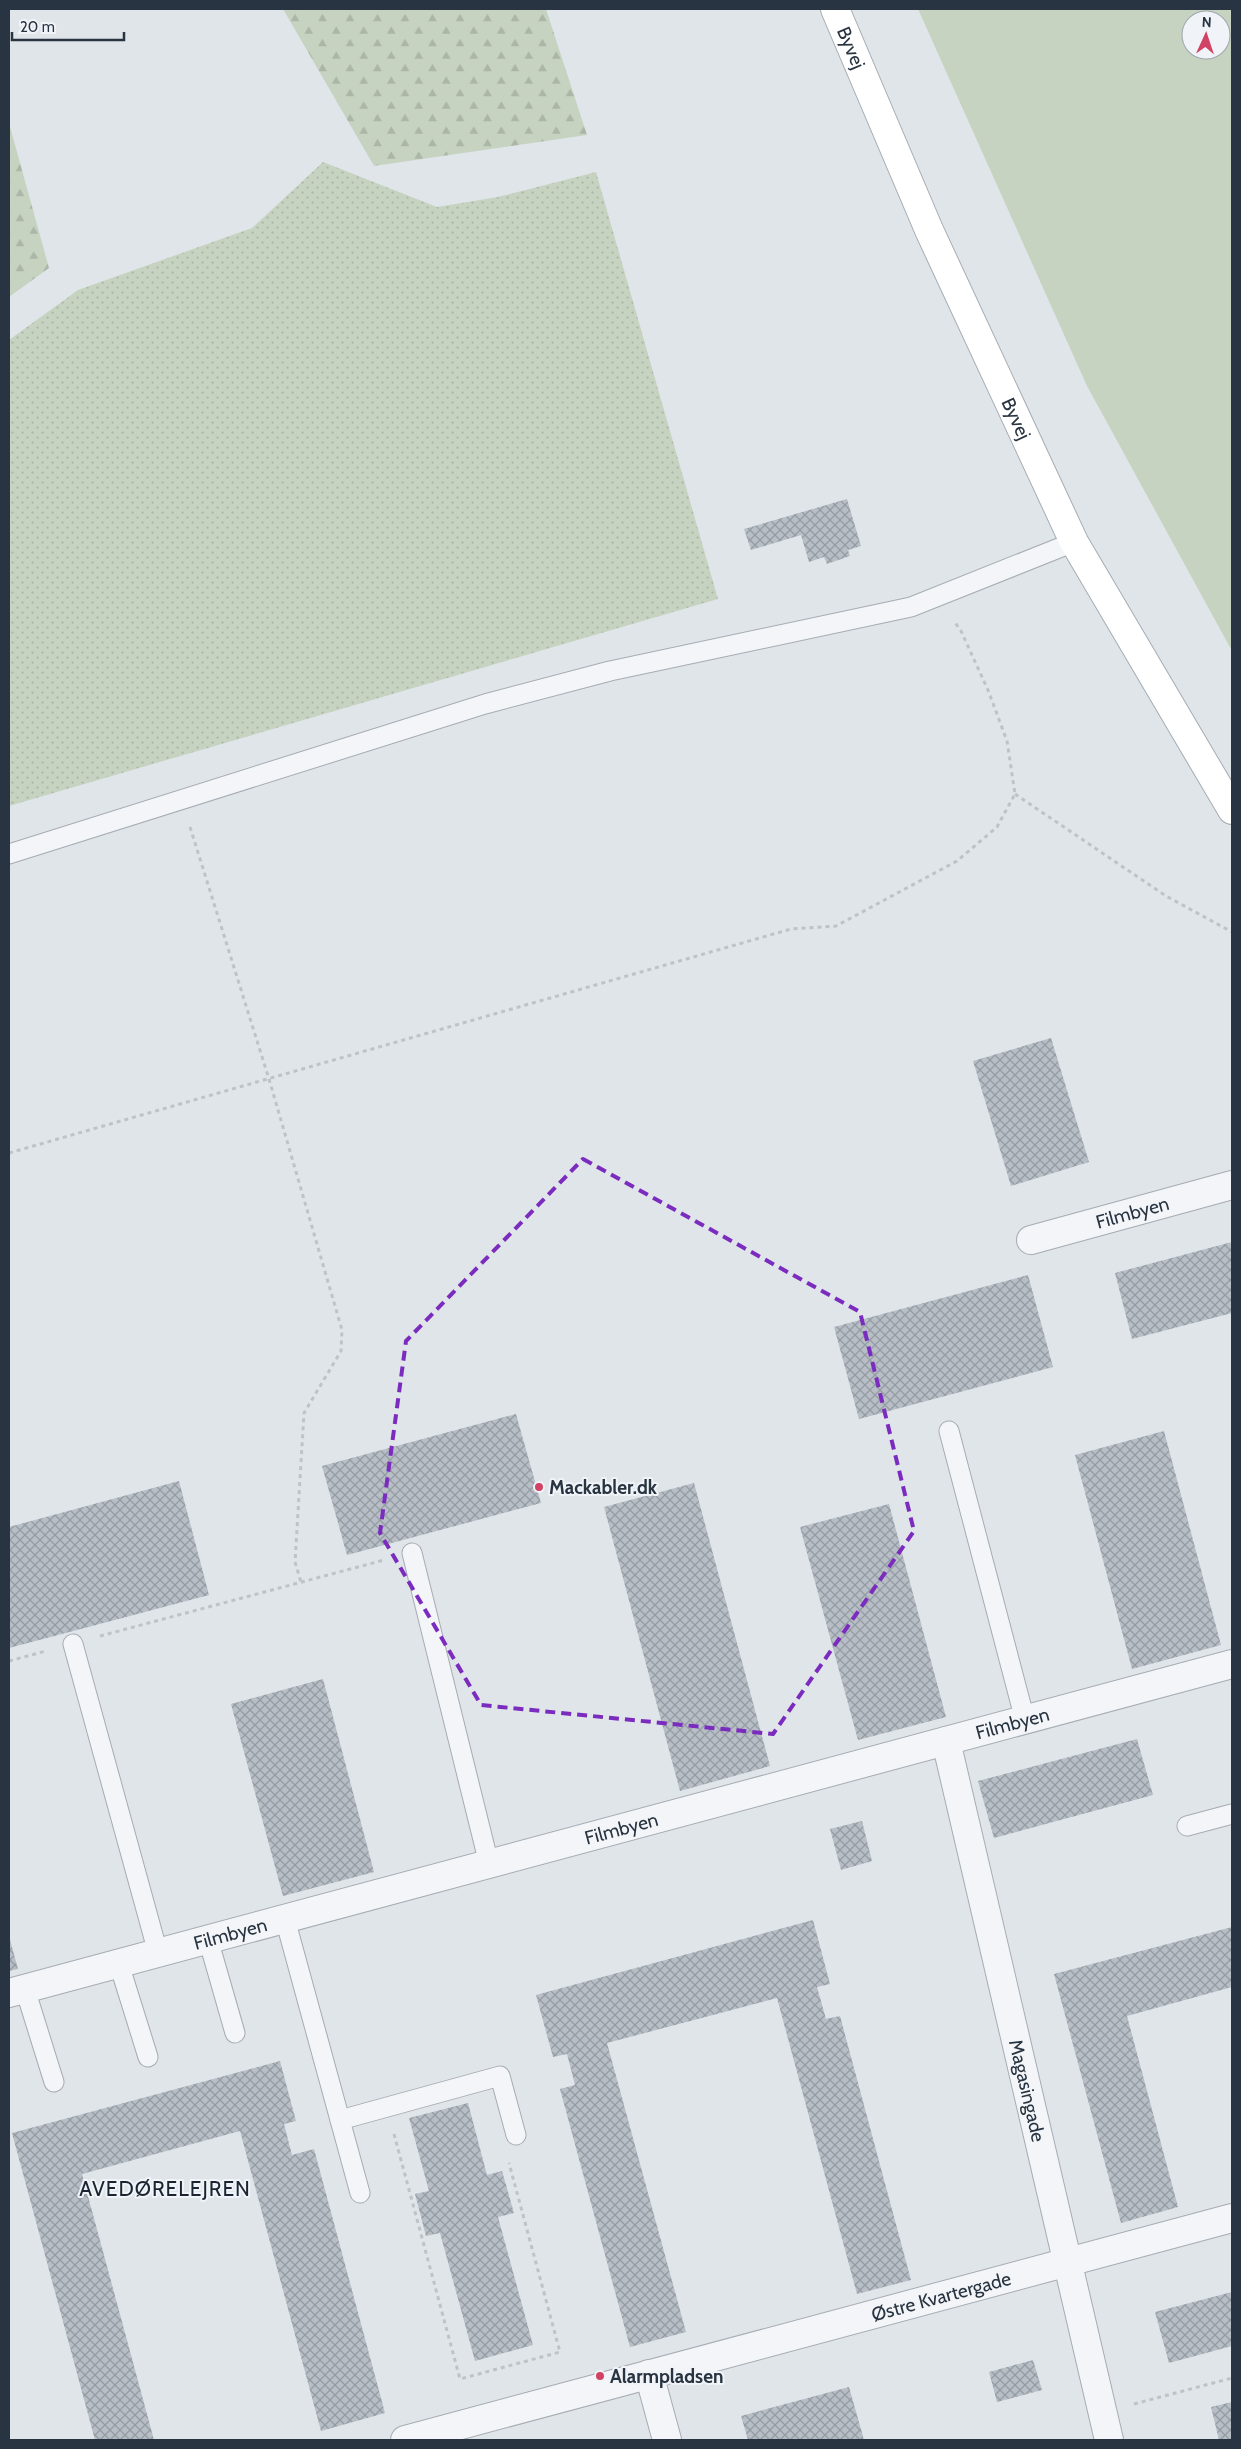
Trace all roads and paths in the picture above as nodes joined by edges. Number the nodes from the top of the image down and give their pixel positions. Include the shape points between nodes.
1 (835, 9) edge
2 (1074, 542) junction
3 (937, 598) junction
4 (1015, 794) junction
5 (182, 800) junction
6 (1232, 810) edge
7 (9, 854) edge
8 (1232, 932) edge
9 (268, 1078) junction
10 (9, 1153) edge
11 (1232, 1185) edge
12 (1032, 1240) dead end
13 (949, 1431) dead end
14 (412, 1553) joint
15 (301, 1582) junction
16 (72, 1644) junction
17 (9, 1661) edge
18 (1232, 1664) edge
19 (1025, 1720) junction
20 (946, 1741) junction
21 (1232, 1814) edge
22 (1187, 1826) dead end
23 (489, 1864) junction
24 (285, 1919) junction
25 (208, 1939) junction
26 (158, 1953) junction
27 (119, 1964) junction
28 (17, 1991) edge
29 (236, 2033) dead end
30 (148, 2057) dead end
31 (54, 2082) dead end
32 (386, 2107) junction
33 (340, 2120) junction
34 (516, 2135) joint
35 (360, 2193) dead end
36 (1232, 2218) edge
37 (1067, 2262) junction
38 (649, 2374) junction
39 (1232, 2378) edge
40 (1102, 2413) junction
41 (405, 2440) edge
42 (667, 2440) edge
43 (1109, 2440) edge

1 - 2 street, Byvej via 929,230
2 - 3 lane
2 - 6 street, Byvej
3 - 4 path via 961,631 988,690 1007,740
3 - 5 lane via 911,608 610,671 485,704
4 - 8 path via 1166,896
4 - 9 path via 996,828 957,861 836,926 791,929
5 - 7 lane
5 - 9 path
9 - 10 path
9 - 15 path via 342,1330 341,1351 304,1413 296,1562
11 - 12 street, Filmbyen
13 - 19 lane
14 - 15 path
14 - 23 lane
15 - 16 path
16 - 17 path
16 - 26 lane
18 - 19 street, Filmbyen
19 - 20 street, Filmbyen
20 - 23 street, Filmbyen
20 - 37 street, Magasingade
21 - 22 lane
23 - 24 street, Filmbyen
24 - 25 street, Filmbyen
24 - 33 lane
25 - 26 street, Filmbyen
25 - 29 lane
26 - 27 street, Filmbyen
27 - 28 street, Filmbyen
27 - 30 lane
28 - 31 lane
32 - 33 lane
32 - 34 lane via 500,2076
32 - 34 path via 460,2379 560,2352 508,2157 521,2153
33 - 35 lane
36 - 37 street, Østre Kvartergade
37 - 38 street, Østre Kvartergade
37 - 40 street, Magasingade
38 - 41 street
38 - 42 street
39 - 40 path
40 - 43 street, Magasingade

